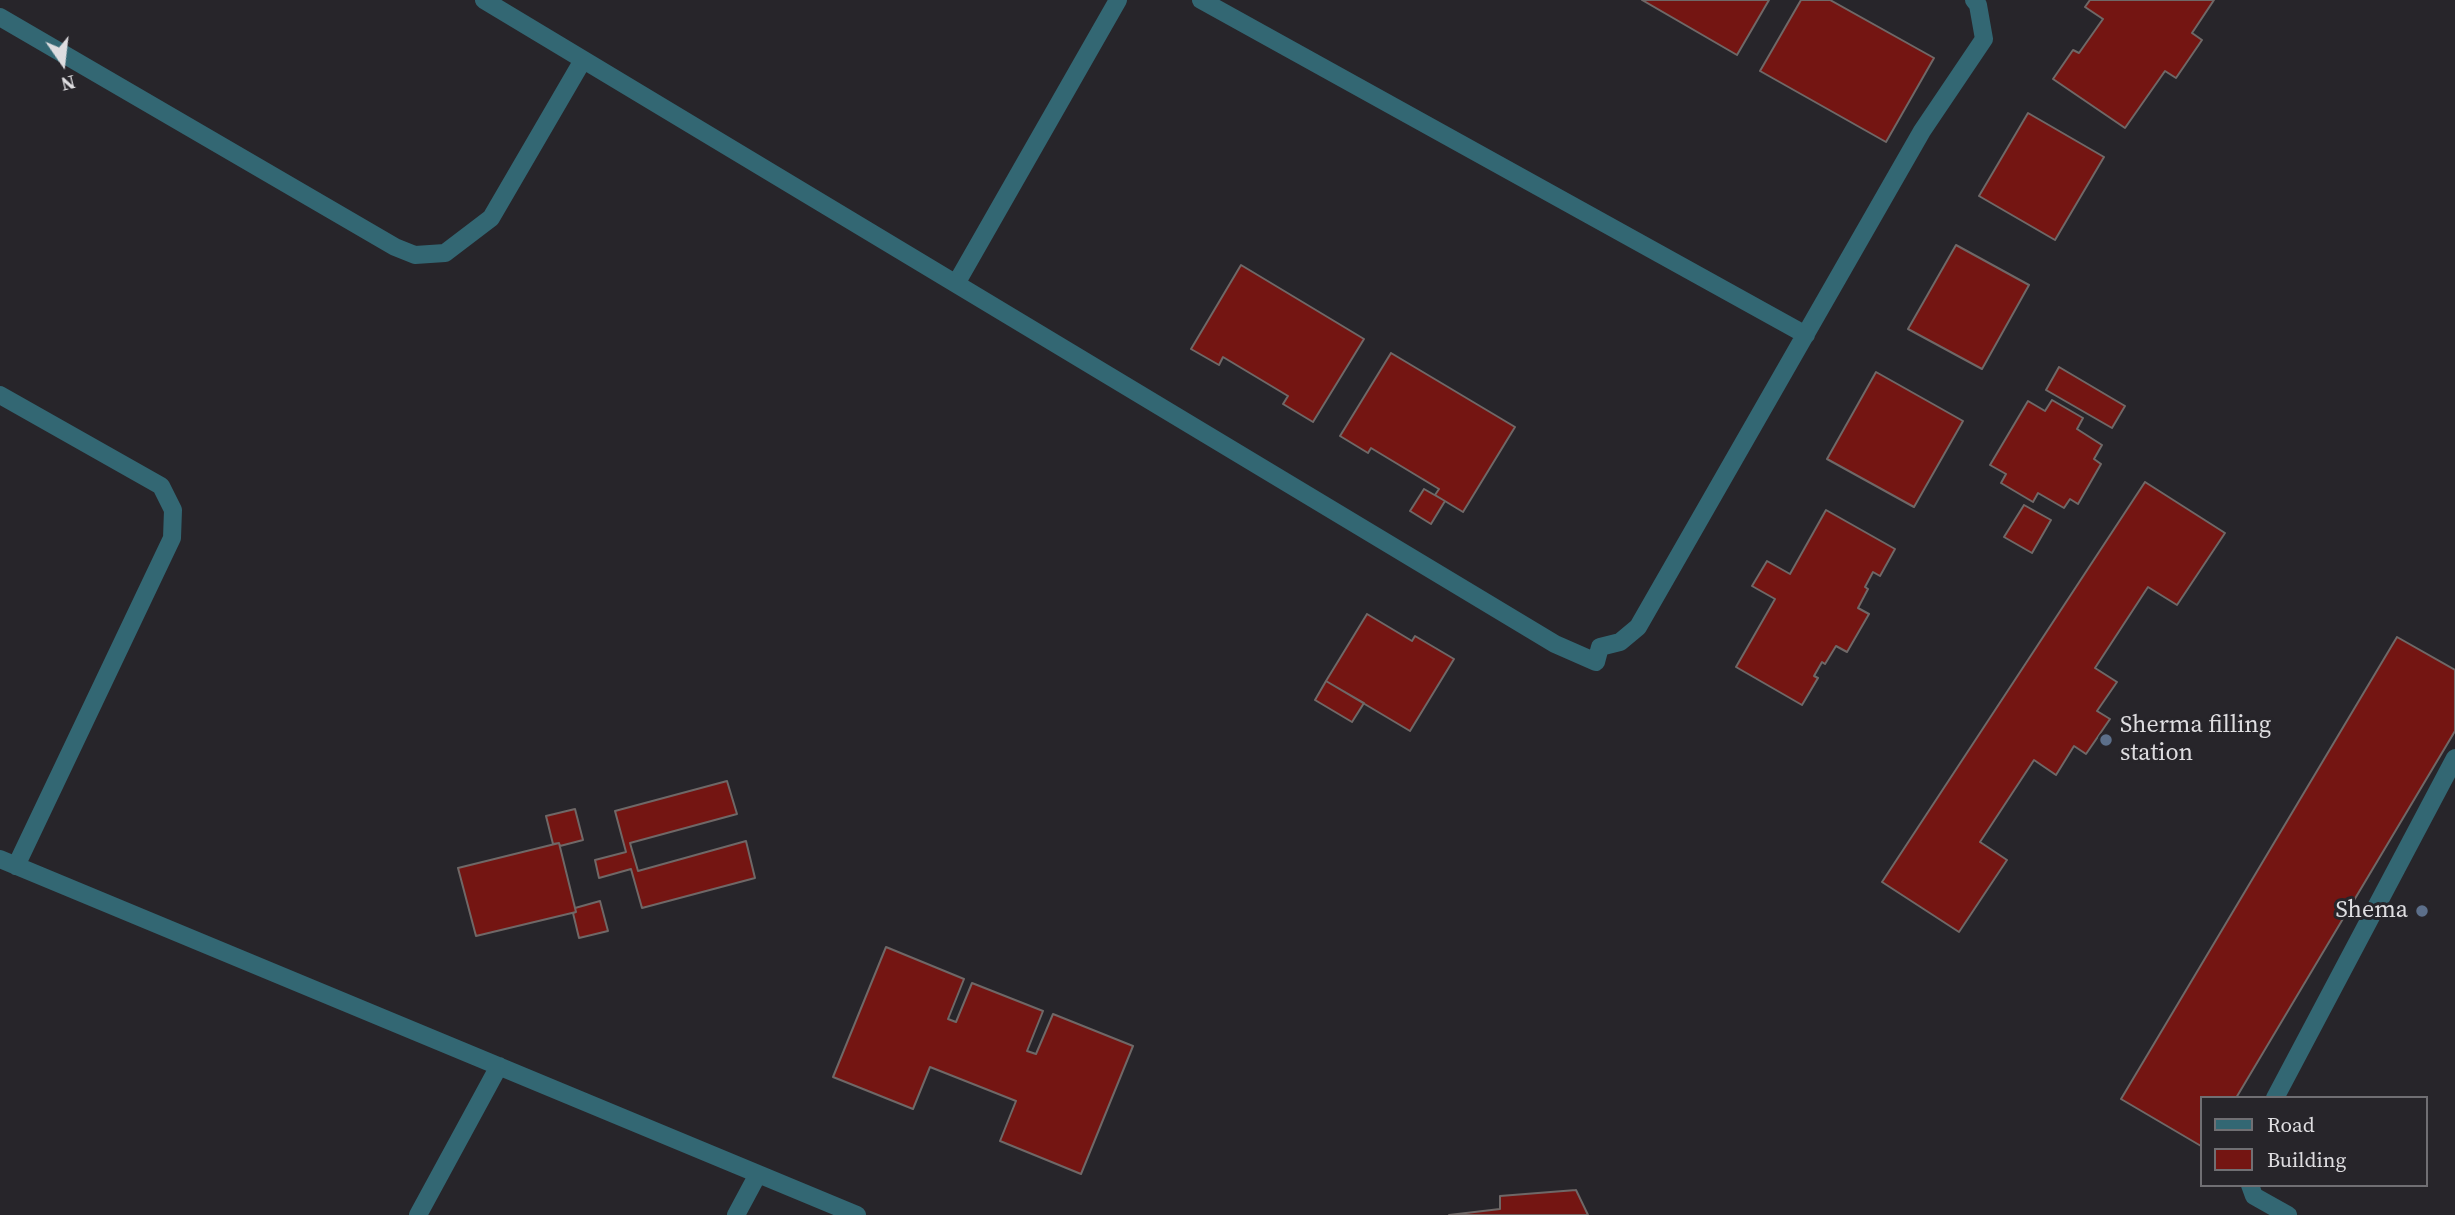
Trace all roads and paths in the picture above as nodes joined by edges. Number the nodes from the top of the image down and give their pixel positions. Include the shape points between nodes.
1 (484, 0) edge
2 (1118, 0) edge
3 (1201, 0) edge
4 (1974, 0) edge
5 (0, 17) edge
6 (583, 60) junction
7 (957, 282) junction
8 (1806, 335) junction
9 (0, 396) edge
10 (2455, 758) edge
11 (8, 863) edge
12 (499, 1066) junction
13 (2276, 1096) edge
14 (758, 1174) junction
15 (2251, 1187) edge
16 (418, 1215) edge
17 (736, 1215) edge
18 (857, 1215) edge
19 (2288, 1215) edge

1 - 6 street
2 - 7 street
3 - 8 street
4 - 8 street via 1984,39 1922,131
5 - 6 street via 415,255 445,253 491,218
6 - 7 street
7 - 8 street via 1555,644 1596,662 1600,647 1620,642 1638,627
9 - 11 street via 161,486 173,510 172,538
10 - 13 street
11 - 12 street
12 - 14 street
12 - 16 street
14 - 17 street
14 - 18 street
15 - 19 street via 2254,1196

